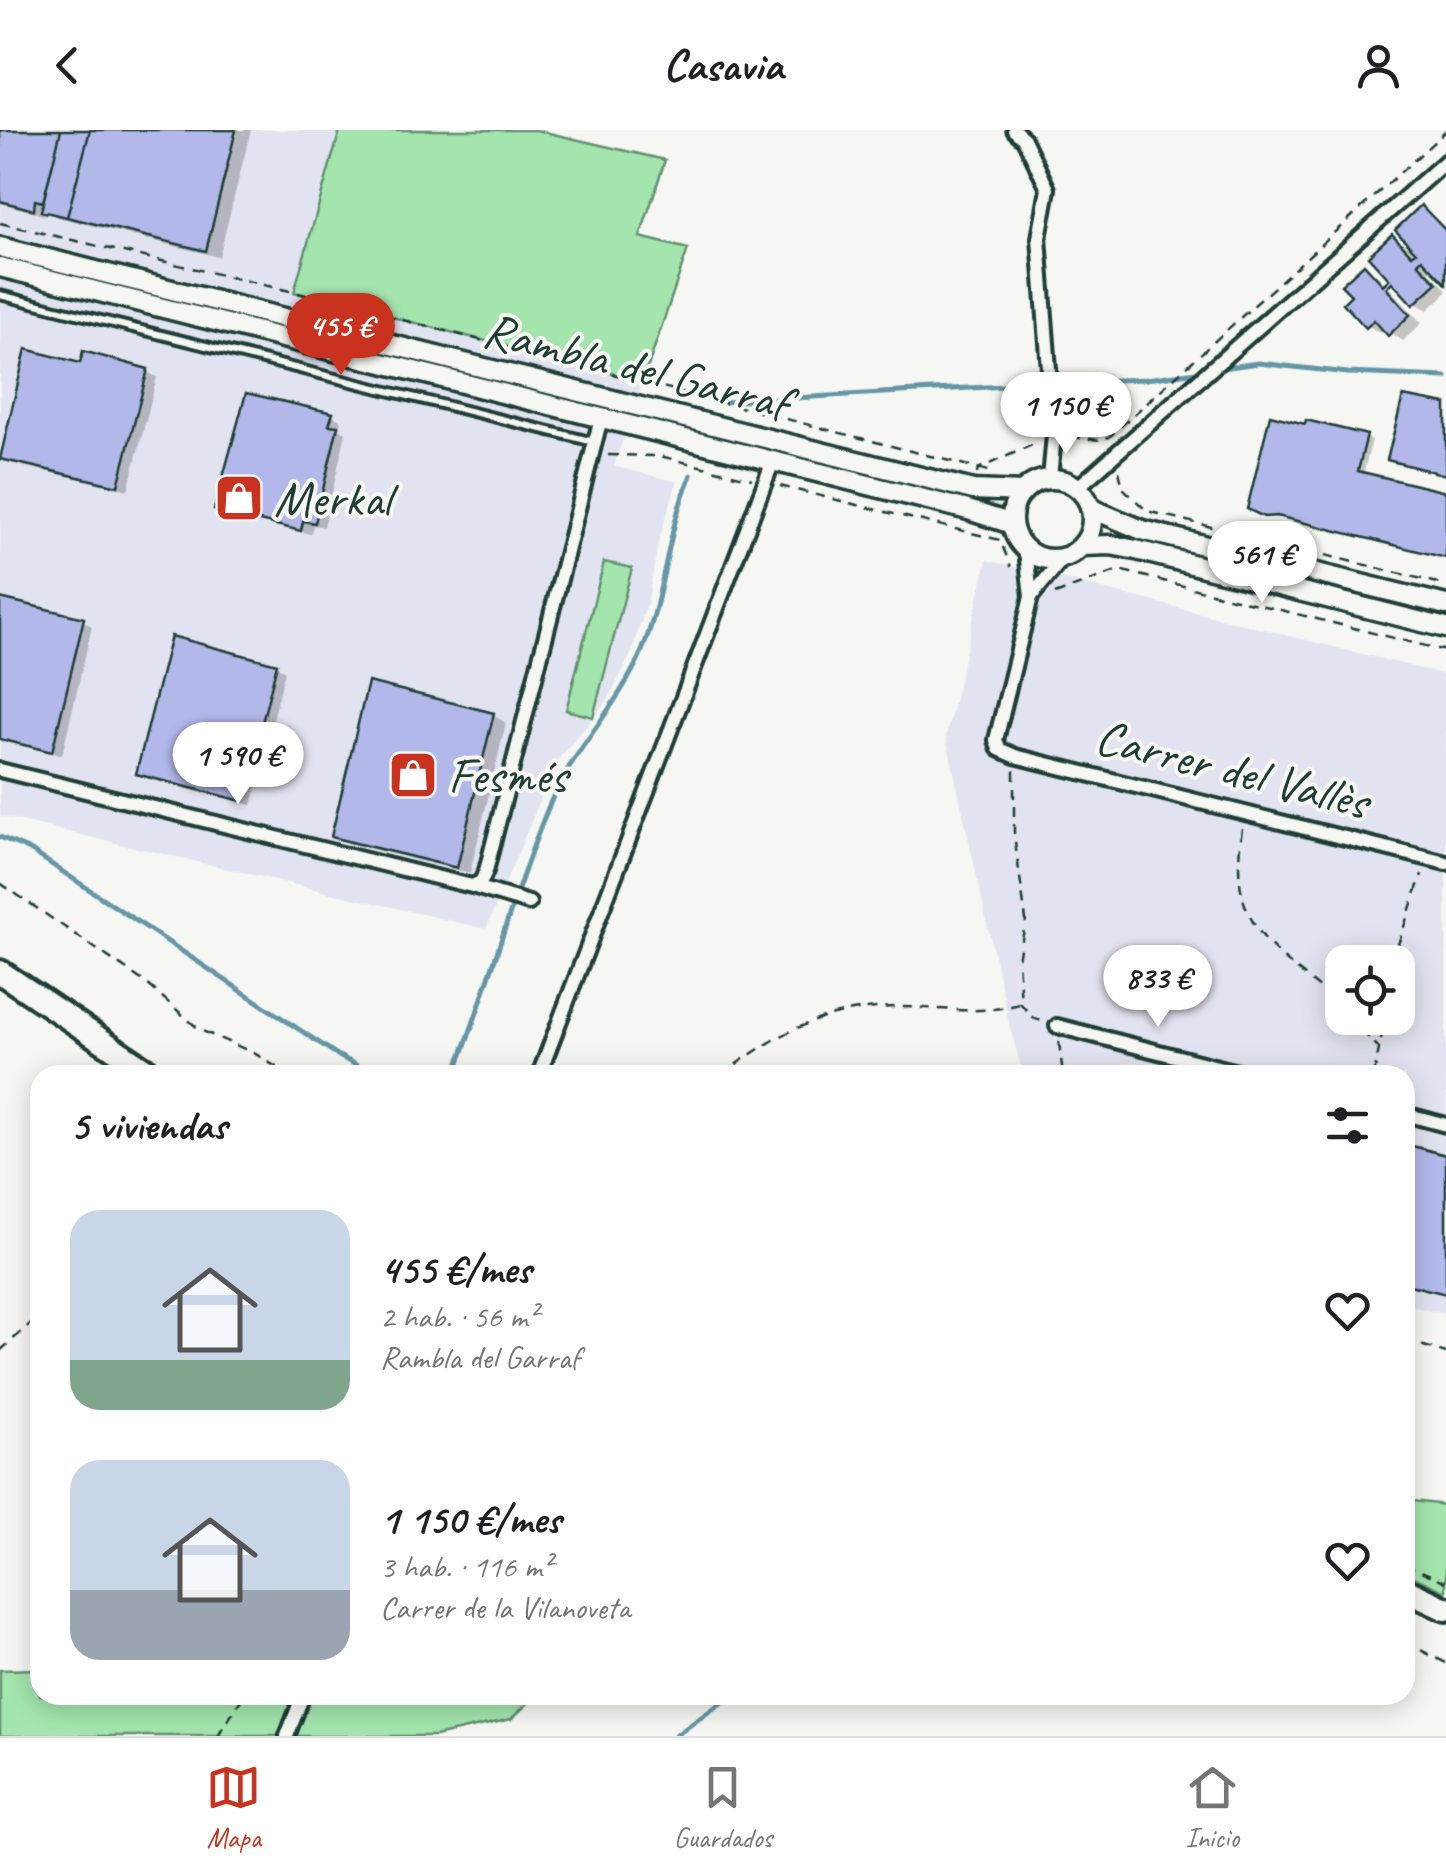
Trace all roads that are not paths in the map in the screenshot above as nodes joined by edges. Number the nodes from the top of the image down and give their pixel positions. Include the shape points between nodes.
1 (1014, 130) edge
2 (1446, 161) edge
3 (0, 247) edge
4 (0, 267) edge
5 (0, 295) edge
6 (601, 418) junction
7 (698, 432) junction
8 (720, 438) junction
9 (593, 447) junction
10 (774, 461) junction
11 (1050, 479) junction
12 (1078, 488) junction
13 (1022, 492) junction
14 (1090, 508) junction
15 (1012, 524) junction
16 (1082, 546) junction
17 (1026, 550) junction
18 (1063, 558) junction
19 (1031, 597) junction
20 (1446, 605) edge
21 (1446, 628) edge
22 (0, 770) edge
23 (1446, 863) edge
24 (472, 886) junction
25 (529, 904) dead end
26 (0, 972) edge
27 (1057, 1026) road end
28 (138, 1065) edge
29 (543, 1065) edge
30 (1210, 1065) edge
31 (1415, 1117) edge
32 (1446, 1125) edge
33 (1415, 1595) edge
34 (1446, 1609) edge
35 (299, 1705) edge
36 (288, 1736) edge

1 - 11 street via 1048,189 1039,238 1054,435
2 - 12 street
3 - 7 street, Rambla del Garraf
4 - 6 street, Rambla del Garraf
5 - 9 lane, Rambla del Garraf
6 - 7 street, Rambla del Garraf
6 - 9 street
7 - 8 street, Rambla del Garraf
8 - 10 street, Rambla del Garraf
8 - 13 street, Rambla del Garraf via 973,490
9 - 24 street via 486,872
10 - 15 street, Rambla del Garraf
10 - 29 street
11 - 12 street
11 - 13 street, Rambla del Garraf
12 - 14 street
13 - 15 street
14 - 16 street via 1091,528
14 - 20 street via 1142,530
15 - 17 street
16 - 18 street
16 - 21 street via 1136,550
17 - 18 street
17 - 19 street
18 - 19 street
19 - 23 street, Carrer del Vallès via 999,750
22 - 24 street
24 - 25 street
26 - 28 highway
27 - 30 street
31 - 32 street
33 - 34 highway
35 - 36 street

